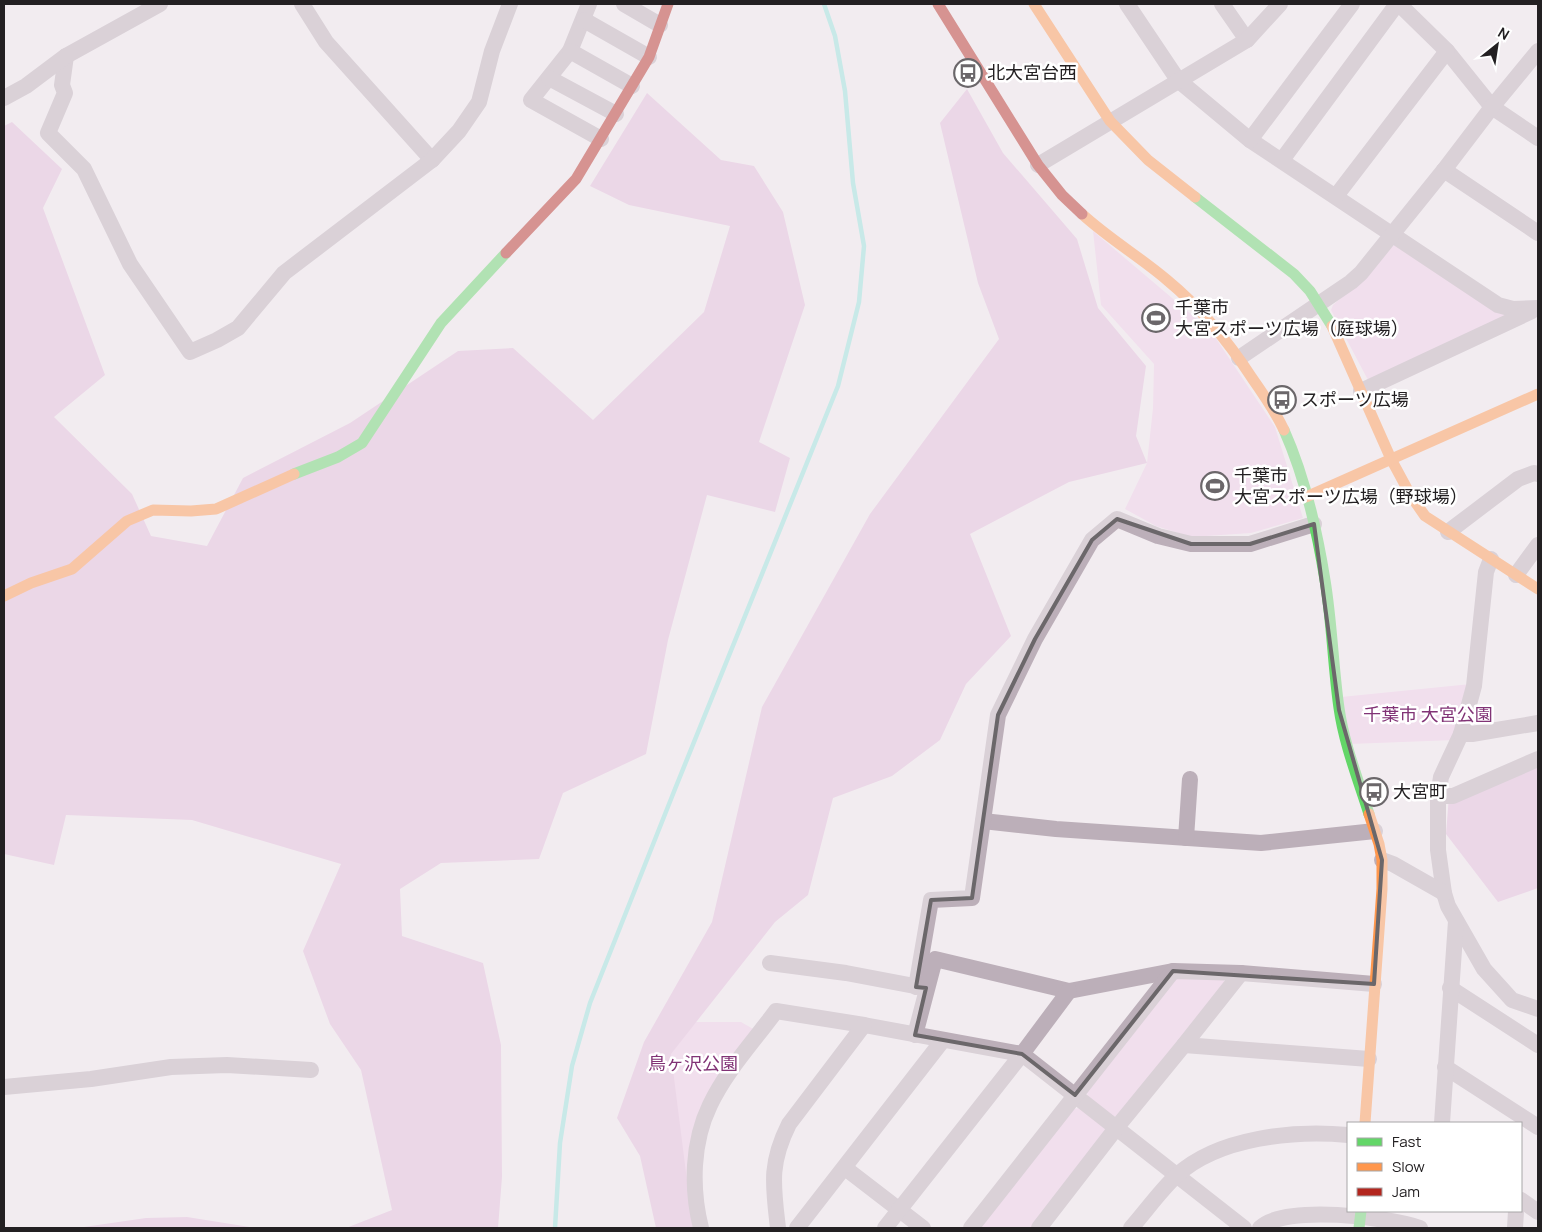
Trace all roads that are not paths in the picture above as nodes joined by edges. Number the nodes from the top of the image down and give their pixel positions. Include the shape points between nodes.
1 (160, 4) edge
2 (302, 4) edge
3 (510, 4) edge
4 (590, 4) edge
5 (624, 4) edge
6 (668, 4) edge
7 (938, 4) edge
8 (1034, 4) edge
9 (1127, 4) edge
10 (1222, 4) edge
11 (1280, 4) edge
12 (1352, 4) edge
13 (1398, 4) edge
14 (584, 20) junction
15 (660, 25) junction
16 (1247, 40) junction
17 (570, 51) junction
18 (1447, 51) junction
19 (1538, 51) edge
20 (66, 56) junction
21 (649, 56) junction
22 (549, 78) junction
23 (1178, 80) junction
24 (632, 86) junction
25 (4, 98) edge
26 (1492, 107) junction
27 (616, 114) junction
28 (1110, 121) junction
29 (1538, 138) edge
30 (601, 139) junction
31 (1250, 140) junction
32 (432, 160) junction
33 (1282, 160) junction
34 (1038, 165) junction
35 (1444, 170) junction
36 (1336, 196) junction
37 (1538, 233) edge
38 (1392, 234) junction
39 (1319, 304) junction
40 (1538, 308) edge
41 (1240, 358) junction
42 (1361, 390) junction
43 (1538, 394) edge
44 (1391, 459) junction
45 (1538, 474) edge
46 (1306, 497) junction
47 (1314, 524) junction
48 (1448, 532) junction
49 (1538, 545) edge
50 (1491, 559) junction
51 (1516, 575) junction
52 (1538, 589) edge
53 (4, 596) edge
54 (1538, 723) edge
55 (1461, 734) junction
56 (1538, 759) edge
57 (1190, 779) dead end
58 (1438, 796) junction
59 (983, 821) junction
60 (1375, 831) junction
61 (1186, 838) junction
62 (1382, 860) junction
63 (1444, 893) junction
64 (1456, 922) junction
65 (770, 963) dead end
66 (1172, 970) junction
67 (1241, 972) junction
68 (1374, 984) junction
69 (921, 987) junction
70 (1450, 988) junction
71 (1069, 991) junction
72 (1538, 1009) edge
73 (864, 1025) junction
74 (915, 1035) junction
75 (943, 1040) junction
76 (1184, 1045) junction
77 (1538, 1045) edge
78 (1022, 1054) junction
79 (1369, 1059) junction
80 (1445, 1067) junction
81 (311, 1070) dead end
82 (4, 1087) edge
83 (1075, 1095) junction
84 (1365, 1122) edge
85 (1442, 1122) edge
86 (1117, 1127) junction
87 (1538, 1127) edge
88 (1347, 1135) edge
89 (845, 1168) junction
90 (1176, 1176) junction
91 (1522, 1201) edge
92 (899, 1211) junction
93 (1516, 1212) edge
94 (1538, 1212) edge
95 (1360, 1219) edge
96 (700, 1228) edge
97 (778, 1228) edge
98 (797, 1228) edge
99 (885, 1228) edge
100 (923, 1228) edge
101 (971, 1228) edge
102 (1039, 1228) edge
103 (1131, 1228) edge
104 (1244, 1228) edge
105 (1260, 1228) edge
106 (1420, 1228) edge
107 (1515, 1228) edge

1 - 20 street
2 - 32 street via 326,42
3 - 32 street via 492,51 478,102 459,131
4 - 14 street
5 - 15 street
6 - 15 street
7 - 34 street
8 - 28 street
9 - 23 street
10 - 16 street
11 - 16 street
12 - 31 street
13 - 18 street
13 - 33 street
14 - 17 street
14 - 21 street
15 - 21 street
16 - 23 street
17 - 22 street
17 - 24 street
18 - 26 street
18 - 36 street
19 - 26 street
20 - 25 street
20 - 32 street via 62,85 65,93 48,133 84,169 130,264 190,352 238,328 284,273
21 - 24 street
22 - 27 street
22 - 30 street via 531,100
23 - 28 street
23 - 31 street
24 - 27 street
26 - 29 street
26 - 35 street
27 - 30 street
28 - 34 street
28 - 39 street via 1148,160 1294,274
30 - 53 street via 576,179 441,323 362,443 338,457 280,479 216,509 153,510 127,521 72,569
31 - 33 street
33 - 36 street
34 - 41 street via 1090,221 1193,303
35 - 37 street
35 - 38 street
36 - 38 street
38 - 39 street via 1361,273
38 - 40 street via 1498,305 1513,309
39 - 41 street
39 - 42 street
40 - 42 street
41 - 46 street via 1275,411 1293,450
42 - 44 street
43 - 44 street
44 - 46 street
44 - 48 street via 1425,516
45 - 48 street via 1518,479
46 - 47 street
47 - 59 street via 1250,544 1191,544 1158,536 1117,519 1092,540 1035,639 998,715
47 - 60 street via 1339,710 1348,752
48 - 50 street
49 - 51 street
50 - 51 street
50 - 55 street via 1486,572 1474,686
51 - 52 street
54 - 55 street
55 - 58 street via 1441,778
56 - 58 street via 1453,796
57 - 61 street
58 - 63 street via 1438,850
59 - 61 street via 1056,830
59 - 69 street via 972,898 931,900
60 - 61 street via 1261,843
60 - 62 street
62 - 63 street
62 - 68 street
63 - 64 street
64 - 70 street
64 - 72 street via 1484,969 1504,993 1512,1000
65 - 69 street
66 - 67 street
66 - 71 street
66 - 83 street
67 - 68 street
67 - 76 street
68 - 79 street
69 - 71 street via 935,959
69 - 74 street
70 - 77 street
70 - 80 street
71 - 78 street
73 - 74 street
73 - 96 street via 776,1011 722,1082 709,1105 701,1128 694,1174
73 - 97 street via 789,1124 781,1140 774,1174
74 - 75 street
75 - 78 street
75 - 89 street
76 - 79 street
76 - 86 street
78 - 83 street
78 - 92 street
79 - 84 street
80 - 85 street
80 - 87 street
81 - 82 street via 227,1065 171,1067
83 - 86 street
83 - 101 street
86 - 90 street
86 - 102 street
88 - 90 street via 1297,1134 1244,1143 1215,1152
89 - 92 street
89 - 98 street
90 - 103 street
90 - 104 street
91 - 94 street
92 - 99 street
92 - 100 street
93 - 107 street
95 - 105 street via 1295,1215 1277,1219
95 - 106 street

